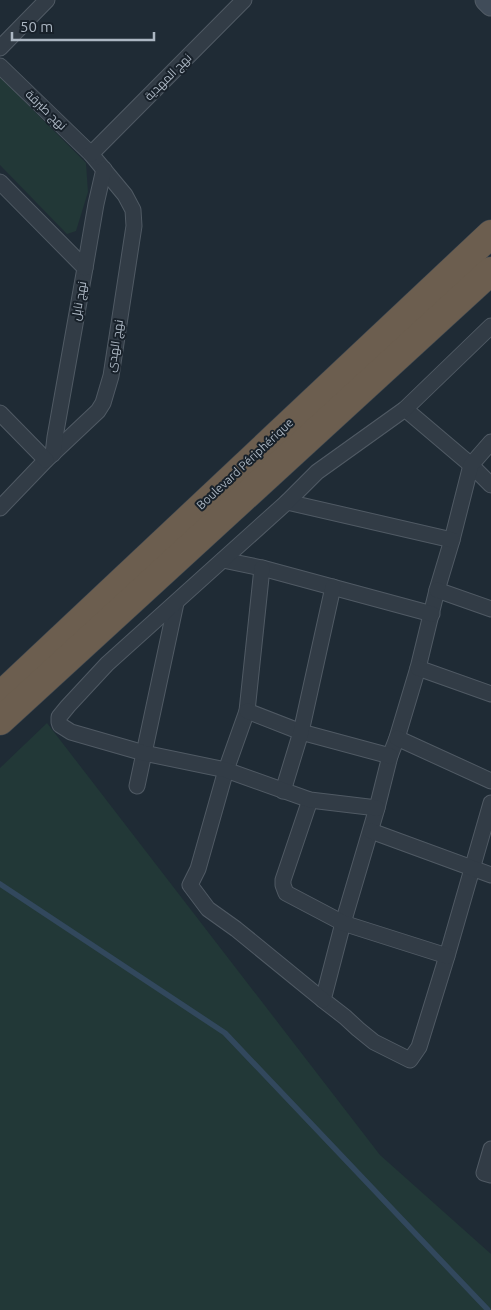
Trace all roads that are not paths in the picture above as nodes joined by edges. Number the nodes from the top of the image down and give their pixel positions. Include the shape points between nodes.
1 (47, 0) edge
2 (244, 0) edge
3 (486, 0) edge
4 (491, 5) edge
5 (0, 48) edge
6 (0, 66) edge
7 (92, 154) junction
8 (104, 169) junction
9 (0, 182) edge
10 (491, 234) edge
11 (85, 268) junction
12 (491, 271) edge
13 (488, 334) edge
14 (405, 409) junction
15 (0, 413) edge
16 (491, 442) edge
17 (50, 457) junction
18 (471, 465) junction
19 (491, 485) edge
20 (287, 502) junction
21 (0, 508) edge
22 (452, 540) junction
23 (223, 560) junction
24 (262, 568) junction
25 (333, 587) junction
26 (437, 590) junction
27 (176, 603) junction
28 (491, 609) edge
29 (432, 614) junction
30 (418, 668) junction
31 (491, 694) edge
32 (0, 696) edge
33 (247, 711) junction
34 (0, 721) edge
35 (302, 732) junction
36 (396, 738) junction
37 (144, 753) junction
38 (390, 756) junction
39 (226, 770) junction
40 (491, 781) edge
41 (137, 786) dead end
42 (283, 791) junction
43 (310, 800) junction
44 (491, 803) edge
45 (377, 808) junction
46 (371, 831) junction
47 (472, 868) junction
48 (491, 875) edge
49 (343, 923) junction
50 (447, 956) junction
51 (323, 1000) junction
52 (491, 1149) edge
53 (491, 1175) edge

1 - 5 street
2 - 7 street, نهج المهدية
3 - 4 street
6 - 7 street, نهج طبرقة
7 - 8 street, نهج الهدى
8 - 11 street
8 - 17 street, نهج الهدى via 133,210 134,226 111,376 98,411
9 - 11 street, نهج نابل
10 - 32 highway, Boulevard Périphérique
11 - 17 street, نهج نابل
12 - 34 highway, Boulevard Périphérique
13 - 14 street
14 - 18 street
14 - 20 street via 318,472
15 - 17 street
16 - 18 street
17 - 21 street, نهج الهدى
18 - 19 street
18 - 22 street
20 - 22 street
20 - 23 street
22 - 26 street
23 - 24 street
23 - 27 street
24 - 25 street
24 - 33 street
25 - 29 street
25 - 35 street
26 - 28 street
26 - 29 street
27 - 37 street
27 - 37 street via 107,664 59,717 60,725 71,732
29 - 30 street
30 - 31 street
30 - 36 street
33 - 35 street
33 - 39 street
35 - 38 street
35 - 42 street
36 - 38 street
36 - 40 street
37 - 39 street
37 - 41 street
38 - 45 street
39 - 42 street
39 - 51 street via 198,868 190,885 208,909
42 - 43 street
43 - 45 street
43 - 49 street via 282,885 286,894
44 - 47 street
45 - 46 street
46 - 47 street
46 - 49 street
47 - 48 street
47 - 50 street
49 - 50 street
49 - 51 street
50 - 51 street via 419,1047 410,1060 374,1042
52 - 53 street via 484,1173

